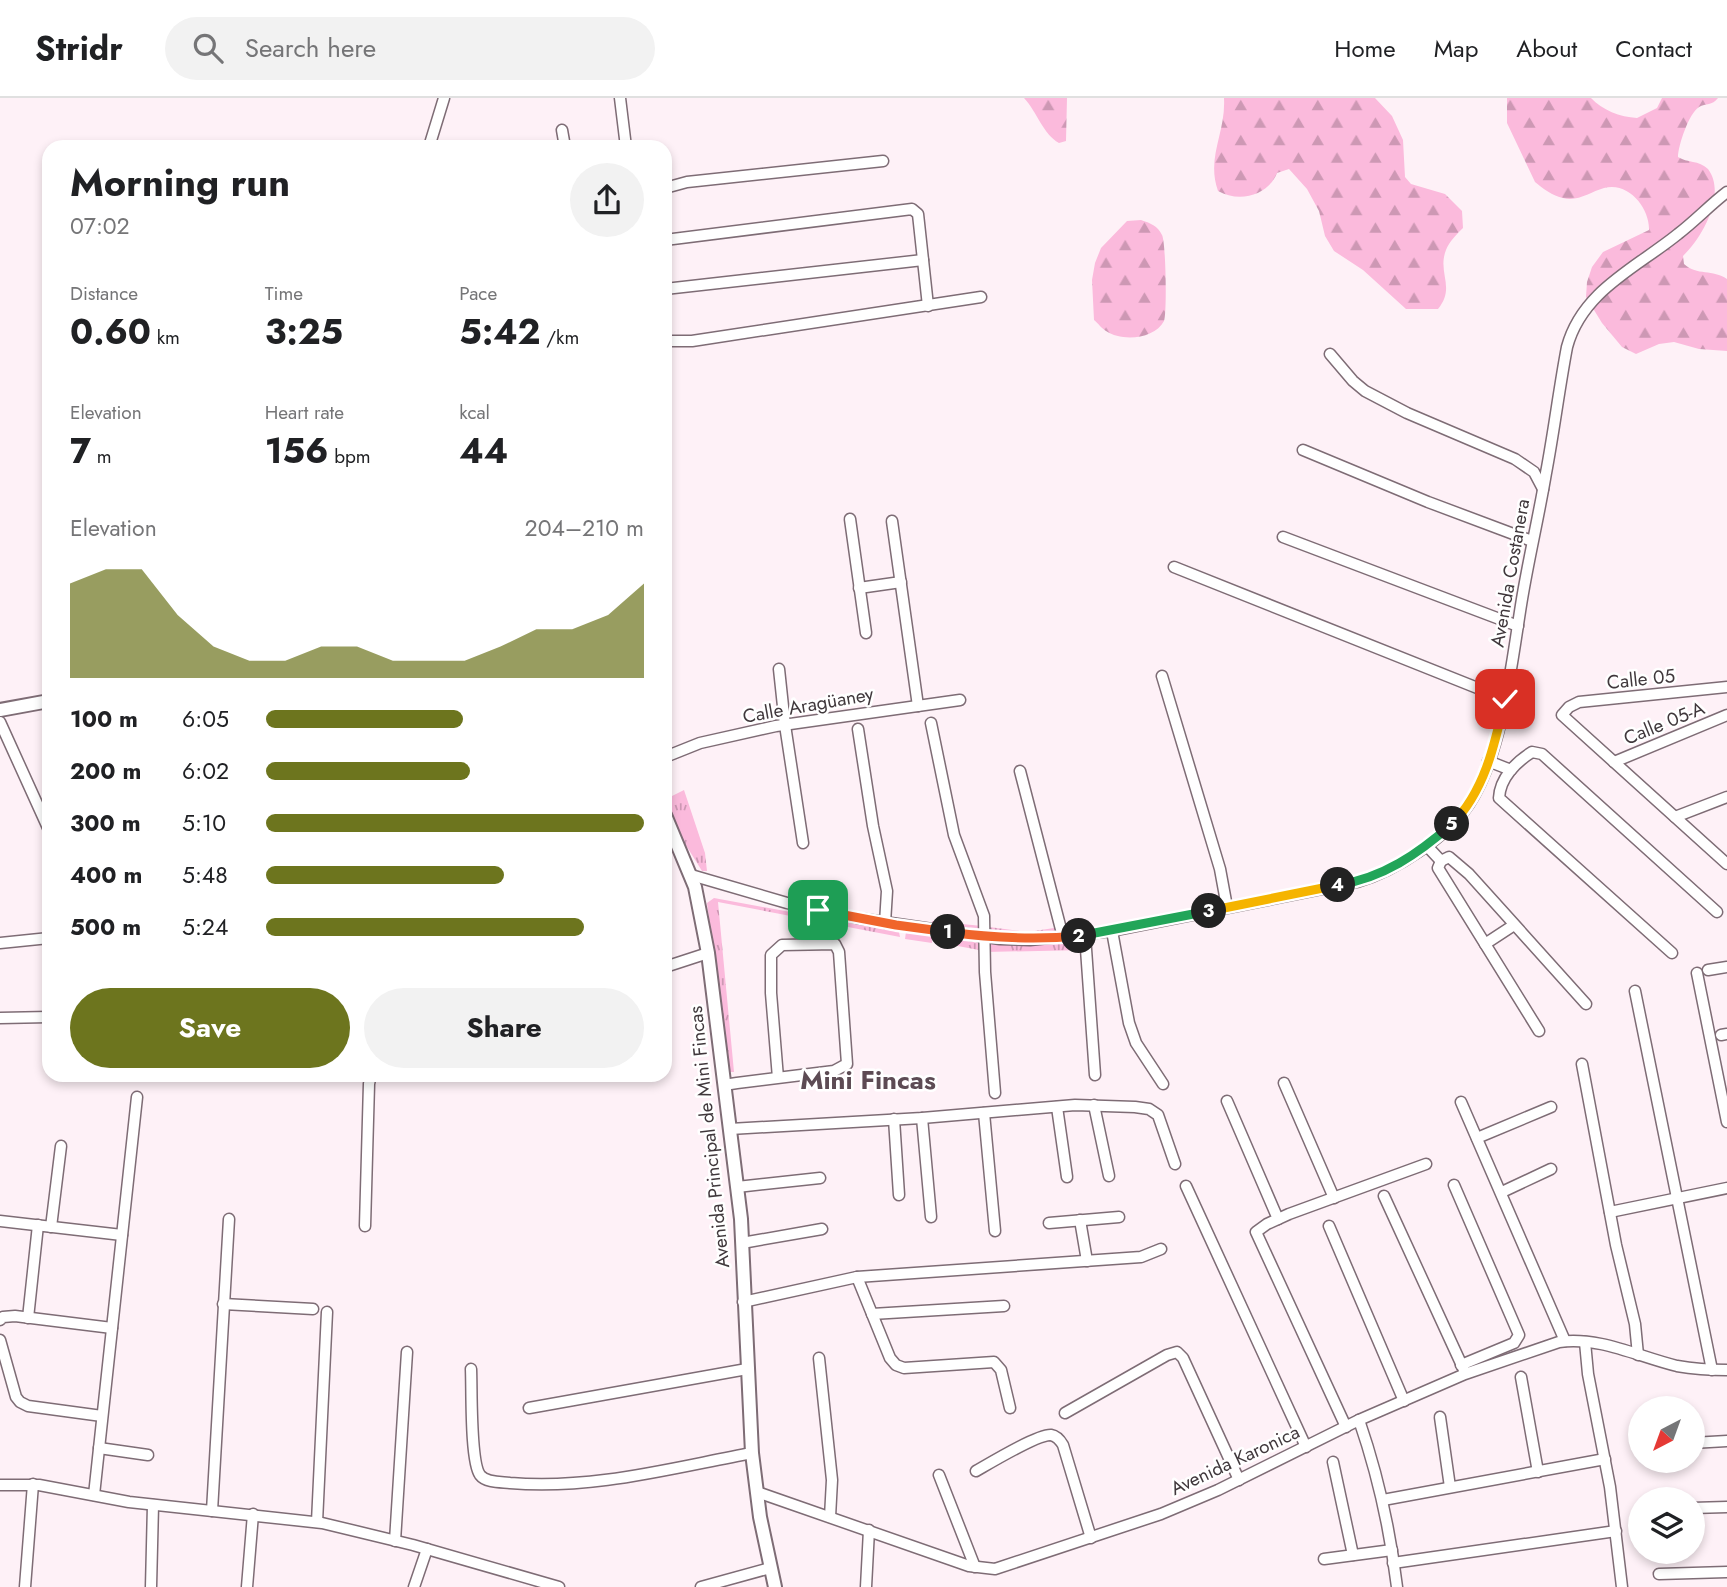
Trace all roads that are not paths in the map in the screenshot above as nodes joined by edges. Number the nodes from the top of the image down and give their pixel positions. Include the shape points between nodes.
1 (444, 98) edge
2 (620, 98) edge
3 (562, 130) dead end
4 (431, 140) edge
5 (564, 140) edge
6 (625, 140) edge
7 (883, 161) dead end
8 (672, 186) edge
9 (1727, 192) edge
10 (672, 239) edge
11 (923, 260) junction
12 (672, 288) edge
13 (981, 297) dead end
14 (928, 306) junction
15 (672, 341) edge
16 (1330, 354) dead end
17 (1303, 450) dead end
18 (1543, 490) junction
19 (850, 519) dead end
20 (892, 521) dead end
21 (1283, 537) dead end
22 (1532, 541) junction
23 (1174, 567) dead end
24 (901, 582) junction
25 (859, 588) junction
26 (1518, 626) junction
27 (866, 633) dead end
28 (779, 669) dead end
29 (1162, 676) dead end
30 (1727, 687) edge
31 (1505, 699) junction
32 (960, 700) dead end
33 (42, 706) edge
34 (918, 706) junction
35 (0, 710) edge
36 (1727, 715) edge
37 (0, 722) edge
38 (931, 723) dead end
39 (785, 725) junction
40 (858, 729) dead end
41 (672, 754) edge
42 (1488, 761) junction
43 (1614, 762) junction
44 (1511, 770) junction
45 (1020, 771) dead end
46 (1727, 797) edge
47 (42, 815) edge
48 (1675, 817) junction
49 (672, 831) edge
50 (803, 843) dead end
51 (1426, 845) junction
52 (1441, 861) junction
53 (1727, 864) edge
54 (691, 875) junction
55 (1227, 908) junction
56 (1717, 912) dead end
57 (885, 923) junction
58 (1514, 925) junction
59 (1112, 931) junction
60 (1085, 935) junction
61 (984, 937) junction
62 (1063, 937) junction
63 (42, 939) edge
64 (0, 943) edge
65 (1485, 944) junction
66 (708, 953) junction
67 (1672, 953) dead end
68 (672, 965) edge
69 (1727, 967) edge
70 (1635, 991) dead end
71 (1586, 1004) dead end
72 (42, 1017) edge
73 (0, 1018) edge
74 (1539, 1031) dead end
75 (1582, 1064) dead end
76 (1095, 1075) dead end
77 (778, 1078) junction
78 (370, 1082) edge
79 (1284, 1083) dead end
80 (1163, 1084) dead end
81 (724, 1085) junction
82 (995, 1093) dead end
83 (137, 1097) dead end
84 (1227, 1101) dead end
85 (1461, 1102) dead end
86 (1094, 1105) junction
87 (1057, 1107) junction
88 (1551, 1107) dead end
89 (984, 1113) junction
90 (922, 1118) junction
91 (894, 1119) junction
92 (1727, 1122) edge
93 (730, 1129) junction
94 (1477, 1138) junction
95 (61, 1146) dead end
96 (1175, 1164) dead end
97 (1426, 1164) dead end
98 (1551, 1168) dead end
99 (1109, 1176) dead end
100 (1067, 1177) dead end
101 (820, 1178) dead end
102 (1454, 1185) dead end
103 (1186, 1186) dead end
104 (737, 1187) junction
105 (1727, 1188) edge
106 (1502, 1192) junction
107 (899, 1195) dead end
108 (1384, 1196) dead end
109 (1334, 1198) junction
110 (1679, 1198) junction
111 (1610, 1212) junction
112 (931, 1217) dead end
113 (1119, 1217) dead end
114 (229, 1219) dead end
115 (1278, 1219) junction
116 (1080, 1220) junction
117 (0, 1221) edge
118 (1049, 1223) dead end
119 (38, 1225) junction
120 (365, 1226) dead end
121 (1329, 1226) dead end
122 (51, 1227) junction
123 (822, 1229) dead end
124 (995, 1231) dead end
125 (122, 1235) junction
126 (742, 1243) junction
127 (1161, 1249) dead end
128 (1087, 1261) junction
129 (857, 1277) junction
130 (743, 1301) junction
131 (223, 1304) junction
132 (1004, 1306) dead end
133 (313, 1309) dead end
134 (327, 1312) dead end
135 (872, 1314) junction
136 (28, 1318) junction
137 (0, 1320) edge
138 (112, 1328) junction
139 (0, 1340) edge
140 (1565, 1341) junction
141 (1585, 1342) junction
142 (407, 1352) dead end
143 (1638, 1355) junction
144 (819, 1358) dead end
145 (471, 1369) dead end
146 (747, 1369) junction
147 (1463, 1369) junction
148 (1712, 1370) junction
149 (1727, 1370) edge
150 (1521, 1377) dead end
151 (1404, 1401) junction
152 (529, 1408) dead end
153 (1010, 1408) dead end
154 (1065, 1413) dead end
155 (102, 1416) junction
156 (1440, 1417) dead end
157 (1359, 1420) junction
158 (1346, 1426) junction
159 (1727, 1441) edge
160 (1705, 1442) edge
161 (1306, 1447) junction
162 (99, 1448) junction
163 (752, 1453) junction
164 (148, 1455) dead end
165 (1605, 1460) junction
166 (1333, 1462) dead end
167 (976, 1471) dead end
168 (1538, 1472) junction
169 (939, 1475) dead end
170 (1239, 1480) junction
171 (33, 1484) junction
172 (0, 1485) edge
173 (1450, 1488) junction
174 (757, 1492) junction
175 (94, 1495) junction
176 (1383, 1500) junction
177 (153, 1505) junction
178 (1727, 1507) edge
179 (1705, 1508) edge
180 (212, 1511) junction
181 (253, 1514) junction
182 (830, 1517) junction
183 (317, 1522) junction
184 (869, 1530) junction
185 (1616, 1531) junction
186 (1091, 1538) junction
187 (395, 1541) junction
188 (427, 1549) junction
189 (1392, 1550) junction
190 (1353, 1555) junction
191 (1324, 1559) dead end
192 (1394, 1563) junction
193 (975, 1567) junction
194 (770, 1568) junction
195 (1727, 1572) edge
196 (1659, 1574) dead end
197 (25, 1587) edge
198 (151, 1587) edge
199 (247, 1587) edge
200 (414, 1587) edge
201 (559, 1587) edge
202 (701, 1587) edge
203 (775, 1587) edge
204 (866, 1587) edge
205 (1396, 1587) edge
206 (1622, 1587) edge

1 - 4 street
2 - 6 street
3 - 5 street
7 - 8 street
9 - 18 street, Avenida Costanera via 1608,286 1579,317 1567,347
10 - 11 street via 912,209 918,214
11 - 12 street
11 - 14 street
13 - 14 street
14 - 15 street
16 - 18 street via 1365,391 1515,459 1534,472
17 - 22 street
18 - 22 street, Avenida Costanera
19 - 25 street
20 - 24 street
21 - 26 street
22 - 26 street, Avenida Costanera
23 - 31 street
24 - 25 street
24 - 34 street
25 - 27 street
26 - 31 street, Avenida Costanera
28 - 39 street
29 - 55 street via 1220,869
30 - 43 street, Calle 05 via 1579,702 1569,707 1562,715
31 - 42 street, Avenida Costanera
32 - 34 street, Calle Aragüaney
33 - 35 street
34 - 39 street, Calle Aragüaney
36 - 43 street, Calle 05-A
37 - 47 street
38 - 61 street via 954,835 981,906
39 - 41 street, Calle Aragüaney via 699,743
39 - 50 street
40 - 57 street via 887,891
42 - 44 street
42 - 51 street, Avenida Costanera via 1468,806
43 - 48 street
44 - 56 street via 1532,752 1542,754
44 - 67 street via 1499,798
45 - 62 street
46 - 48 street
48 - 53 street
49 - 54 street, Avenida Principal de Mini Fincas
51 - 52 street
51 - 55 street, Avenida Costanera via 1370,878
52 - 58 street via 1449,856 1457,862
52 - 65 street via 1438,867
54 - 57 street, Avenida Costanera via 787,903
54 - 66 street, Avenida Principal de Mini Fincas
55 - 59 street, Avenida Costanera
57 - 61 street, Avenida Costanera
58 - 65 street
58 - 71 street
59 - 60 street, Avenida Costanera
59 - 80 street via 1133,1037
60 - 62 street, Avenida Costanera
60 - 76 street
61 - 62 street, Avenida Costanera
61 - 82 street
63 - 64 street
65 - 74 street
66 - 68 street
66 - 81 street, Avenida Principal de Mini Fincas
69 - 92 street via 1703,972
70 - 110 street
72 - 73 street
75 - 111 street
77 - 77 street via 834,1071 847,1064 835,944 782,945 771,955
77 - 81 street
78 - 120 street
79 - 109 street
81 - 93 street, Avenida Principal de Mini Fincas
83 - 125 street
84 - 115 street
85 - 94 street
86 - 87 street
86 - 96 street via 1154,1111 1161,1119
86 - 99 street
87 - 89 street
87 - 100 street
88 - 94 street
89 - 90 street
89 - 124 street
90 - 91 street
90 - 112 street
91 - 93 street
91 - 107 street
93 - 104 street, Avenida Principal de Mini Fincas
94 - 106 street
95 - 122 street
97 - 109 street
98 - 106 street
101 - 104 street
102 - 147 street via 1519,1335 1514,1343
103 - 161 street
104 - 126 street, Avenida Principal de Mini Fincas
105 - 110 street
106 - 140 street
108 - 147 street
109 - 115 street
110 - 111 street
110 - 148 street
111 - 143 street
113 - 116 street
114 - 131 street
115 - 158 street via 1256,1235
116 - 118 street
116 - 128 street
117 - 119 street
119 - 122 street
119 - 136 street
121 - 151 street
122 - 125 street
123 - 126 street
125 - 138 street
126 - 130 street, Avenida Principal de Mini Fincas
127 - 128 street via 1141,1256
128 - 129 street
129 - 130 street
129 - 135 street
130 - 146 street, Avenida Principal de Mini Fincas
131 - 133 street
131 - 180 street
132 - 135 street
134 - 183 street
135 - 153 street via 896,1365 994,1362 1001,1370
136 - 137 street
136 - 138 street
138 - 155 street
139 - 155 street via 20,1402
140 - 141 street, Avenida Karonica
140 - 147 street, Avenida Karonica
141 - 143 street, Avenida Karonica
141 - 165 street
142 - 187 street
143 - 148 street, Avenida Karonica
144 - 182 street via 832,1480
145 - 163 street via 477,1468 489,1480 592,1483
146 - 152 street
146 - 163 street, Avenida Principal de Mini Fincas
147 - 151 street, Avenida Karonica
148 - 149 street, Avenida Karonica
150 - 168 street
151 - 157 street, Avenida Karonica
154 - 170 street via 1177,1352
155 - 162 street
156 - 173 street
157 - 158 street, Avenida Karonica
157 - 176 street
158 - 161 street, Avenida Karonica
159 - 160 street
161 - 170 street, Avenida Karonica
162 - 164 street
162 - 175 street
163 - 174 street, Avenida Principal de Mini Fincas
165 - 168 street
165 - 185 street
166 - 190 street
167 - 186 street via 1036,1439 1057,1437
168 - 173 street
169 - 193 street
170 - 186 street, Avenida Karonica
171 - 172 street
171 - 175 street
171 - 197 street
173 - 176 street
174 - 182 street, Avenida Karonica
174 - 194 street, Avenida Principal de Mini Fincas
175 - 177 street
176 - 189 street
177 - 180 street
177 - 198 street
178 - 179 street
180 - 181 street
181 - 183 street
181 - 199 street
182 - 184 street, Avenida Karonica
183 - 187 street
184 - 193 street, Avenida Karonica
184 - 204 street
185 - 192 street
185 - 206 street
186 - 193 street, Avenida Karonica via 1005,1567
187 - 188 street
188 - 200 street
188 - 201 street
189 - 190 street
189 - 192 street
190 - 191 street
192 - 205 street
194 - 202 street
194 - 203 street, Avenida Principal de Mini Fincas
195 - 196 street

